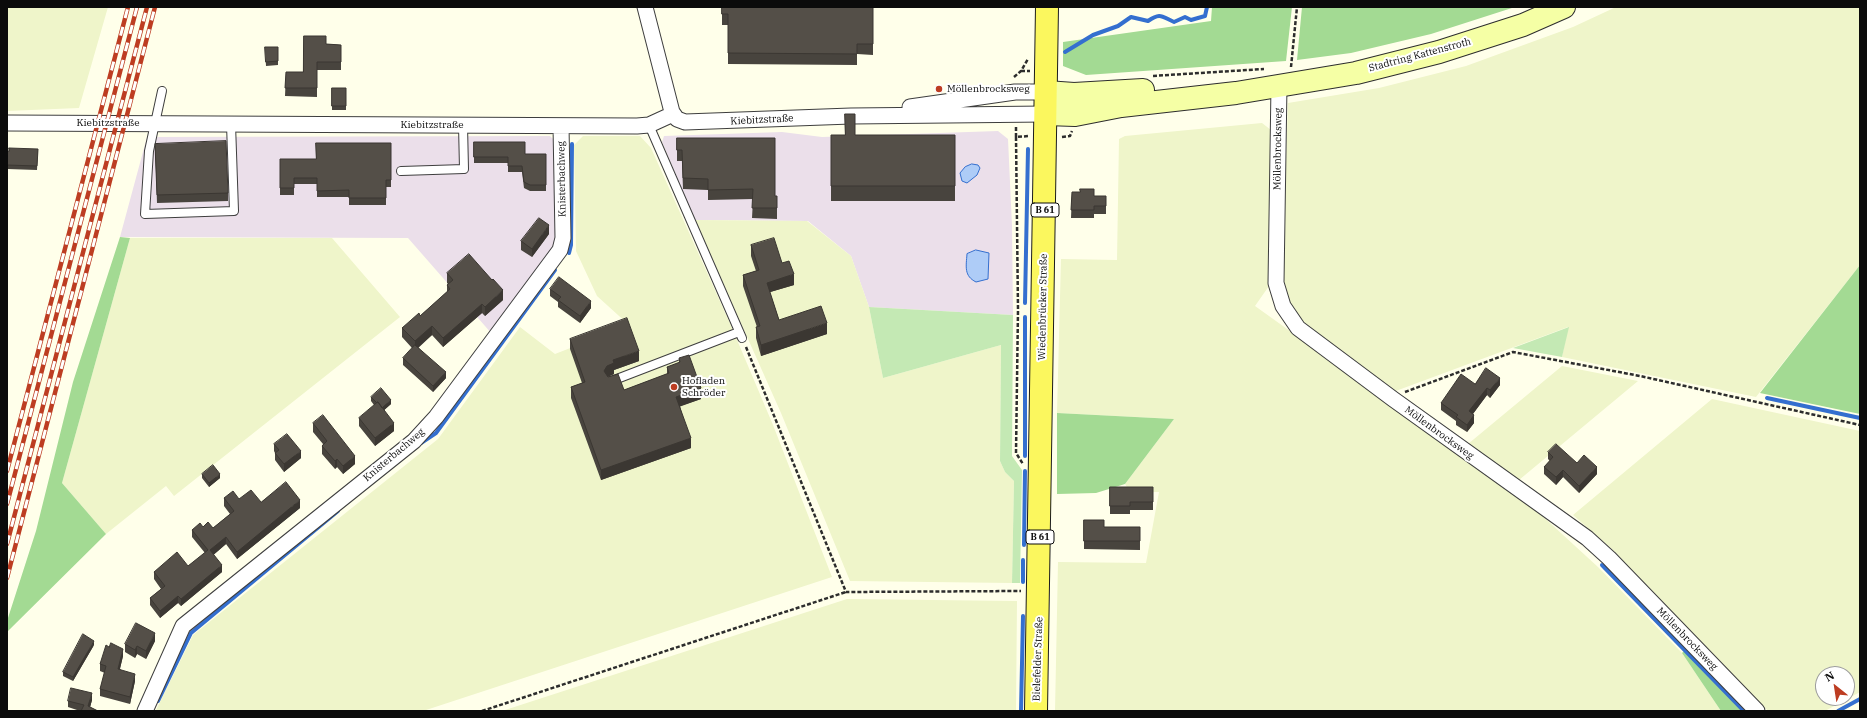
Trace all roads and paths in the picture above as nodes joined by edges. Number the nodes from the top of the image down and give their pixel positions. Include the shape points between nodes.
1 (645, 7) edge
2 (1047, 7) edge
3 (1297, 7) edge
4 (1564, 7) edge
5 (1031, 71) dead end
6 (1015, 77) dead end
7 (1152, 77) dead end
8 (1276, 77) junction
9 (162, 91) dead end
10 (1046, 92) junction
11 (673, 114) junction
12 (1046, 114) junction
13 (851, 116) junction
14 (7, 123) edge
15 (154, 123) junction
16 (232, 124) junction
17 (463, 125) junction
18 (649, 125) junction
19 (561, 126) junction
20 (1016, 126) dead end
21 (1032, 136) dead end
22 (1016, 137) junction
23 (401, 171) dead end
24 (741, 335) junction
25 (609, 382) edge
26 (1393, 399) junction
27 (1860, 425) edge
28 (1035, 468) junction
29 (846, 592) junction
30 (1039, 599) junction
31 (145, 711) edge
32 (482, 711) edge
33 (1036, 711) edge
34 (1757, 711) edge

1 - 11 street
2 - 10 main road, Wiedenbrücker Straße / B 61
3 - 8 path via 1291,67
4 - 8 main road, Stadtring Kattenstroth via 1522,25 1439,52 1356,73
5 - 6 path via 1021,71
7 - 8 path
8 - 10 main road, Stadtring Kattenstroth via 1235,84 1074,94
8 - 12 main road, Stadtring Kattenstroth via 1236,93 1121,106 1075,115
8 - 26 street, Möllenbrocksweg via 1276,283 1283,306 1298,328
9 - 15 lane
10 - 12 main road, Wiedenbrücker Straße / B 61
10 - 13 street, Kiebitzstraße via 1015,92
11 - 13 street, Kiebitzstraße via 685,122 697,123
11 - 18 street, Kiebitzstraße
12 - 13 street, Kiebitzstraße
12 - 28 main road, Wiedenbrücker Straße / B 61
14 - 15 street, Kiebitzstraße
15 - 16 street, Kiebitzstraße
15 - 16 lane via 149,150 145,214 234,211
16 - 17 street, Kiebitzstraße
17 - 19 street, Kiebitzstraße
17 - 23 lane via 464,169
18 - 19 street, Kiebitzstraße
18 - 24 lane
19 - 31 street, Knisterbachweg via 563,238 560,250 436,417 414,441 183,626
20 - 22 path
21 - 22 path
22 - 28 path via 1016,454 1020,462
24 - 25 lane
24 - 29 path
26 - 27 path via 1398,394 1513,352 1640,376
26 - 34 street, Möllenbrocksweg via 1587,538
28 - 30 main road, Wiedenbrücker Straße / B 61
29 - 30 path
29 - 32 path
30 - 33 main road, Bielefelder Straße / B 61

